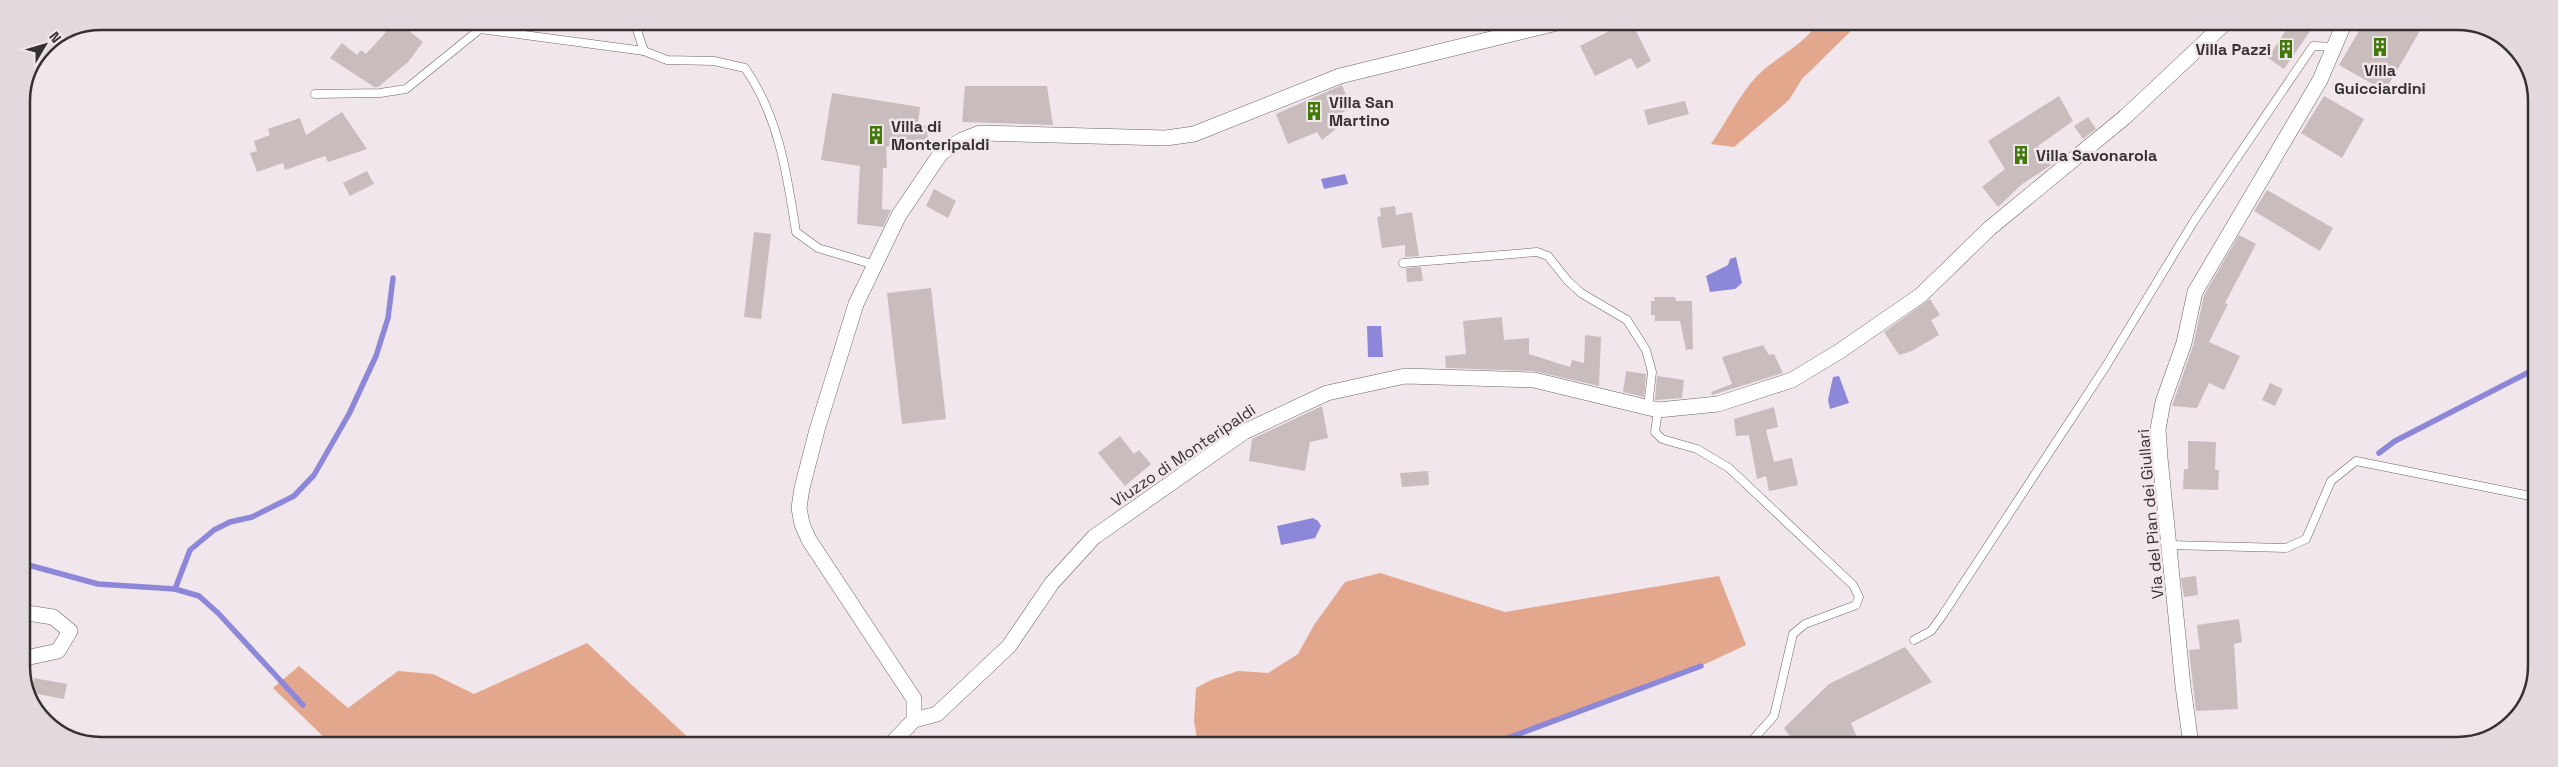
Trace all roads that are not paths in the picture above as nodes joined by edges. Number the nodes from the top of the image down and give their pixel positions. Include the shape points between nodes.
1 (479, 30) edge
2 (487, 30) edge
3 (638, 30) edge
4 (1528, 30) edge
5 (2218, 30) edge
6 (2342, 30) edge
7 (2336, 47) junction
8 (644, 51) junction
9 (315, 94) dead end
10 (1402, 263) dead end
11 (875, 265) junction
12 (1653, 409) junction
13 (2528, 496) edge
14 (2169, 545) junction
15 (30, 613) edge
16 (1914, 640) dead end
17 (30, 657) edge
18 (914, 720) junction
19 (898, 737) edge
20 (1755, 737) edge
21 (2190, 737) edge

1 - 9 lane via 406,89 380,94
2 - 8 lane
3 - 8 lane
4 - 11 street via 1340,76 1194,134 1166,138 980,133 941,153 899,215
5 - 12 street, Viuzzo di Monteripaldi via 2125,117 1990,228 1921,295 1840,351 1792,380 1718,404
6 - 7 street, Via del Pian dei Giullari
7 - 14 street, Via del Pian dei Giullari via 2320,80 2195,292 2184,343 2163,402 2158,430
7 - 16 lane via 2313,46 2194,221 2106,366 1942,616 1931,631
8 - 11 lane via 667,60 714,61 745,68 773,120 788,177 796,232 818,248
10 - 12 lane via 1537,252 1548,256 1581,293 1627,320 1646,350 1652,372
11 - 18 street via 856,304 822,412 799,508 809,540 914,699
12 - 18 street, Viuzzo di Monteripaldi via 1534,380 1445,376 1405,376 1319,397 1244,432 1094,537 1052,582 1009,646 937,714
12 - 20 lane via 1655,432 1662,439 1697,449 1729,468 1852,585 1858,598 1856,605 1805,624 1792,634 1774,716
13 - 14 lane via 2356,461 2332,481 2306,539 2298,543 2286,548
14 - 21 street, Via del Pian dei Giullari
15 - 17 street via 53,617 70,632 58,651
18 - 19 street

